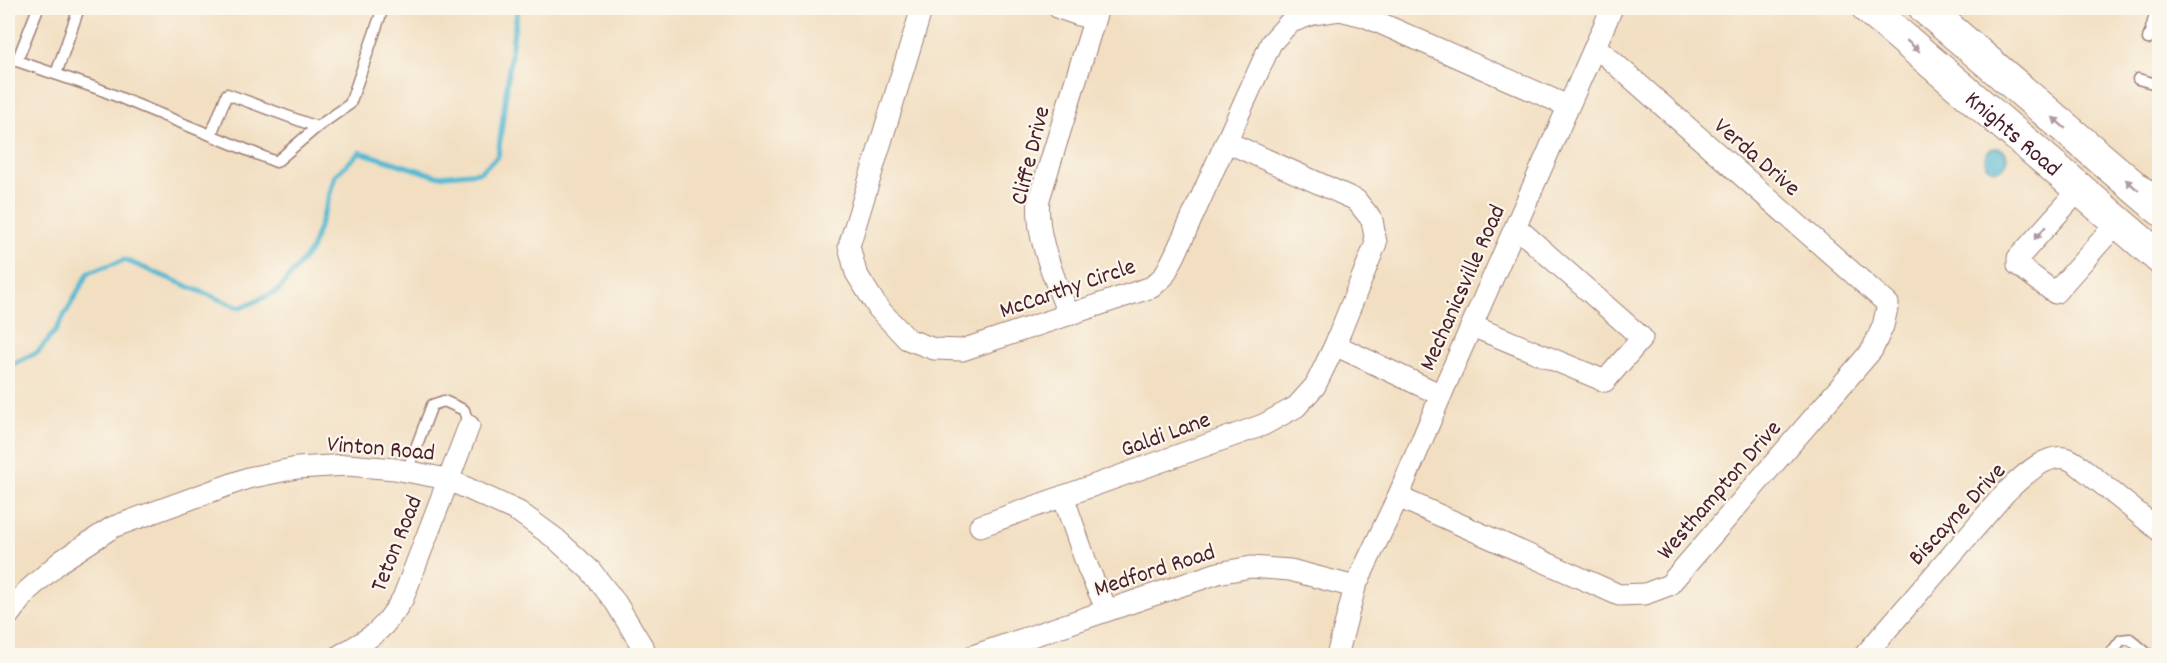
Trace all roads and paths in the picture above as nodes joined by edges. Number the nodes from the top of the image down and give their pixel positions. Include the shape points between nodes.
1 (38, 8) edge
2 (79, 8) edge
3 (383, 8) edge
4 (922, 8) edge
5 (1059, 8) edge
6 (1612, 8) edge
7 (1868, 8) edge
8 (1925, 8) edge
9 (2157, 8) edge
10 (1096, 14) edge
11 (2148, 39) dead end
12 (1595, 46) junction
13 (12, 59) edge
14 (56, 74) junction
15 (2138, 79) dead end
16 (2160, 85) edge
17 (1568, 106) junction
18 (317, 127) junction
19 (211, 135) junction
20 (1227, 142) junction
21 (2104, 161) junction
22 (2079, 190) junction
23 (2160, 209) edge
24 (2117, 223) junction
25 (1515, 227) junction
26 (2160, 258) edge
27 (1888, 304) joint
28 (1068, 314) junction
29 (1472, 326) junction
30 (1335, 345) junction
31 (1441, 395) junction
32 (469, 426) joint
33 (406, 471) junction
34 (447, 479) junction
35 (1063, 496) junction
36 (1398, 497) junction
37 (980, 526) dead end
38 (2160, 531) edge
39 (1354, 587) junction
40 (1107, 610) junction
41 (8, 616) edge
42 (339, 656) edge
43 (648, 656) edge
44 (973, 656) edge
45 (1337, 656) edge
46 (1864, 656) edge
47 (2109, 656) edge
48 (2150, 656) edge

1 - 13 lane
2 - 14 lane
3 - 18 lane via 350,104
4 - 28 street, McCarthy Circle via 849,246 856,273 878,308 907,339 934,349 962,350
5 - 10 street
6 - 12 street, Mechanicsville Road
7 -> 22 main road, Knights Road
21 -> 8 main road, Knights Road
9 - 11 lane
10 - 28 street, Cliffe Drive via 1039,199 1040,232
12 - 17 street, Mechanicsville Road
12 - 27 street, Verda Drive
13 - 14 lane
14 - 19 lane
15 - 16 lane
17 - 20 street, McCarthy Circle via 1340,9 1289,23 1270,43
17 - 25 street, Mechanicsville Road
18 - 19 lane via 276,162
18 - 19 lane via 227,94
20 - 28 street, McCarthy Circle via 1164,276 1152,286
20 - 30 street, Galdi Lane via 1356,200 1372,220 1376,243
21 - 22 main road
23 -> 21 main road, Knights Road
22 - 24 main road, Knights Road
22 -> 24 street via 2018,258 2018,265 2055,293
24 - 26 main road, Knights Road
25 - 29 street, Mechanicsville Road
25 - 29 street via 1642,338 1605,381
27 - 36 street, Westhampton Drive via 1872,351 1669,585 1645,594 1619,595
29 - 31 street, Mechanicsville Road
30 - 31 street
30 - 35 street, Galdi Lane via 1315,387 1296,407 1263,425
31 - 36 street, Mechanicsville Road
32 - 33 lane via 464,410 444,401 432,405
32 - 34 street, Teton Road
33 - 34 street, Vinton Road
33 - 41 street, Vinton Road via 347,465 297,468 248,478 182,501 113,527 61,561 27,591
34 - 42 street, Teton Road via 403,598 389,621
34 - 43 street, Vinton Road via 519,512 556,539 591,571
35 - 37 street, Galdi Lane
35 - 40 street
36 - 39 street, Mechanicsville Road
38 - 46 street, Biscayne Drive via 2067,458 2045,460 2006,492
39 - 40 street, Medford Road via 1290,570 1251,567 1218,573
39 - 45 street, Mechanicsville Road
40 - 44 street, Medford Road
47 - 48 lane via 2121,640 2130,639

